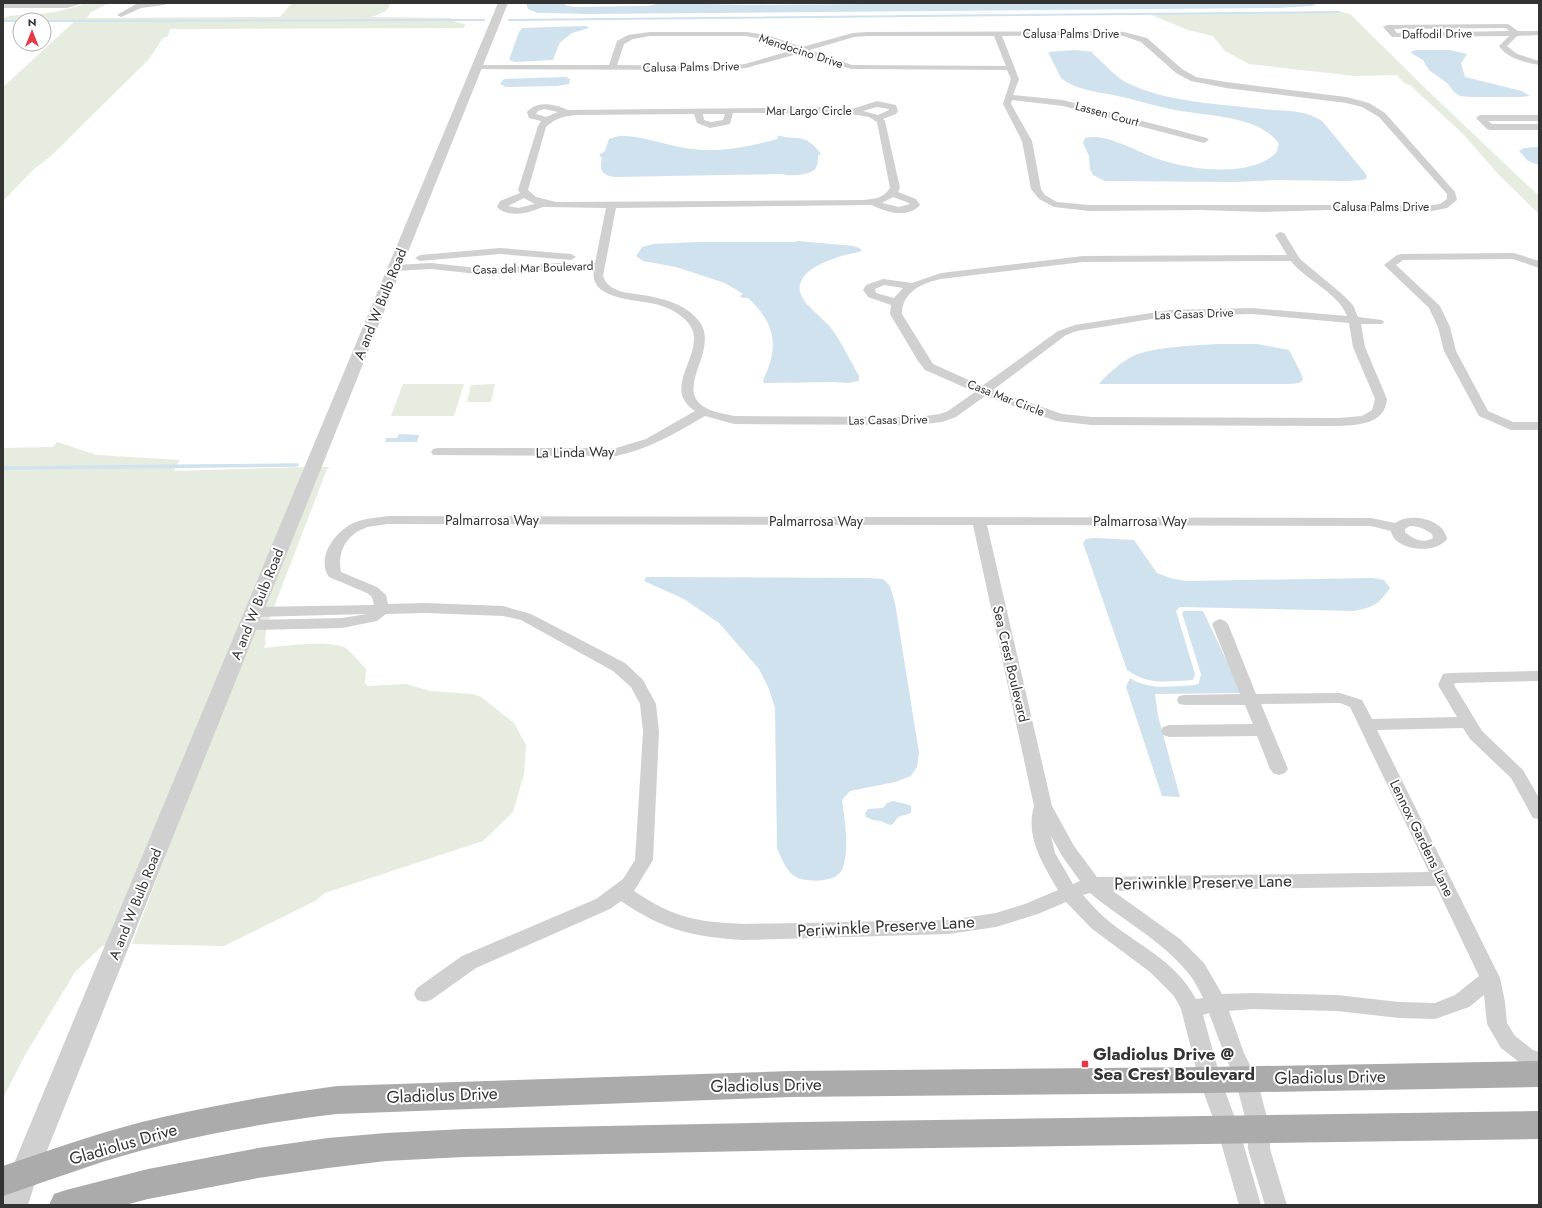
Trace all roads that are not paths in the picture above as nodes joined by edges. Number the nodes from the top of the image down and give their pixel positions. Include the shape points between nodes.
1 (36, 3) edge
2 (80, 3) edge
3 (164, 3) edge
4 (503, 3) edge
5 (3, 6) edge
6 (24, 6) junction
7 (121, 15) dead end
8 (1508, 26) junction
9 (1539, 26) edge
10 (1539, 33) edge
11 (997, 34) junction
12 (1514, 34) junction
13 (800, 50) junction
14 (1539, 63) edge
15 (477, 67) junction
16 (612, 68) junction
17 (1011, 68) junction
18 (1008, 97) junction
19 (698, 111) junction
20 (729, 111) junction
21 (856, 111) junction
22 (567, 113) junction
23 (877, 118) junction
24 (1539, 118) edge
25 (546, 120) junction
26 (1539, 127) edge
27 (1204, 140) dead end
28 (893, 193) junction
29 (525, 194) junction
30 (873, 202) junction
31 (544, 203) junction
32 (612, 205) junction
33 (1280, 235) dead end
34 (1294, 258) junction
35 (601, 261) junction
36 (397, 262) junction
37 (1539, 264) edge
38 (913, 286) junction
39 (897, 303) junction
40 (1354, 320) junction
41 (1378, 322) dead end
42 (984, 391) junction
43 (703, 412) junction
44 (1539, 426) edge
45 (438, 452) dead end
46 (979, 521) junction
47 (1398, 528) dead end
48 (382, 609) junction
49 (251, 618) junction
50 (1220, 624) dead end
51 (1539, 676) edge
52 (1250, 699) junction
53 (1185, 700) dead end
54 (1467, 722) junction
55 (1367, 725) junction
56 (1263, 730) junction
57 (1169, 731) dead end
58 (1279, 769) dead end
59 (1043, 806) junction
60 (1539, 813) edge
61 (1442, 879) junction
62 (1092, 884) junction
63 (621, 891) junction
64 (1069, 894) junction
65 (1490, 978) junction
66 (424, 994) dead end
67 (1216, 1003) junction
68 (1192, 1009) junction
69 (1539, 1060) edge
70 (1539, 1074) edge
71 (1246, 1078) junction
72 (1210, 1080) junction
73 (1539, 1125) edge
74 (1228, 1129) junction
75 (1259, 1129) junction
76 (14, 1177) edge
77 (14, 1205) edge
78 (66, 1205) edge
79 (1250, 1205) edge
80 (1276, 1205) edge

1 - 6 street
2 - 6 street via 66,6
3 - 7 street via 139,6
4 - 15 street, A and W Bulb Road
5 - 6 street
8 - 9 street, Daffodil Drive
8 - 12 street
8 - 12 street, Daffodil Drive via 1387,27 1395,35
10 - 12 street, Daffodil Drive
11 - 13 street, Calusa Palms Drive via 853,35
11 - 17 street, Calusa Palms Drive
11 - 18 street, Calusa Palms Drive via 1124,34 1144,40 1179,71 1194,79 1362,103 1382,116 1452,194 1452,200 1443,206 1432,208 1388,209 1089,208 1054,204 1042,197 1036,189 1027,141 1007,104
12 - 14 street via 1503,46 1505,50
13 - 16 street, Calusa Palms Drive via 734,68
13 - 16 street, Mendocino Drive via 764,37 746,34 646,35 620,42
13 - 17 street, Mendocino Drive via 851,67
15 - 16 street, Calusa Palms Drive
15 - 36 street, A and W Bulb Road
17 - 18 street, Calusa Palms Drive via 1015,79
18 - 27 street, Lassen Court via 1063,103
19 - 20 street, Mar Largo Circle
19 - 20 street via 700,121 710,125 727,122 730,117
19 - 22 street, Mar Largo Circle
20 - 21 street, Mar Largo Circle
21 - 23 street, Mar Largo Circle
21 - 23 street via 877,104 892,107 893,112
22 - 25 street, Mar Largo Circle
22 - 25 street via 552,107 534,109 530,112 532,116
23 - 28 street via 881,121 895,188
24 - 26 street via 1480,118 1490,127
25 - 29 street via 540,130 523,190
28 - 30 street
28 - 30 street via 913,201 915,205 910,209 899,210
29 - 31 street via 530,199
29 - 31 street via 504,203 502,207 508,211 518,212
30 - 32 street
31 - 32 street
32 - 35 street
33 - 34 street, Casa Mar Circle
34 - 38 street via 1082,259 941,276 920,281
34 - 40 street, Casa Mar Circle via 1345,302
35 - 36 street, Casa del Mar Boulevard via 487,272
35 - 36 street, Casa del Mar Boulevard via 500,251
35 - 43 street via 598,276 602,286 610,291 671,306 686,314 696,324 700,331 700,343 685,390 692,403
36 - 49 street, A and W Bulb Road
37 - 44 street via 1514,256 1401,257 1389,264 1434,306 1444,327 1450,351 1483,413 1511,426
38 - 39 street
38 - 39 street via 883,282 870,287 870,292 876,297
39 - 42 street, Casa Mar Circle via 896,314 929,367
40 - 41 street, Las Casas Drive
40 - 42 street, Las Casas Drive via 1252,312 1170,313 1075,328 1057,336
40 - 42 street, Casa Mar Circle via 1360,347 1382,405 1379,411 1363,420 1081,421 1060,418
42 - 43 street, Las Casas Drive via 952,414 930,420 748,420 719,417
43 - 45 street, La Linda Way via 631,450
46 - 47 street, Palmarrosa Way via 1371,522
46 - 48 street, Palmarrosa Way via 387,520 361,524 342,536 335,547 331,566 334,574 379,595
46 - 59 street, Sea Crest Boulevard
48 - 49 street via 372,618 342,623
48 - 63 street via 474,609 504,611 526,617 619,667 637,684 648,704 651,732 644,860 630,884
49 - 76 street, A and W Bulb Road
50 - 52 street
51 - 54 street via 1450,678 1446,685
52 - 53 street
52 - 55 street, Lennox Gardens Lane via 1351,700 1356,704
52 - 56 street
54 - 55 street
54 - 60 street via 1476,735 1516,774
55 - 61 street, Lennox Gardens Lane
56 - 57 street
56 - 58 street
59 - 62 street, Sea Crest Boulevard via 1068,852
59 - 64 street, Sea Crest Boulevard via 1040,816 1041,833 1046,854
61 - 62 street, Periwinkle Preserve Lane
61 - 65 street, Lennox Gardens Lane
62 - 64 street, Periwinkle Preserve Lane
62 - 67 street, Sea Crest Boulevard via 1173,944 1198,969
63 - 64 street, Periwinkle Preserve Lane via 644,907 674,922 710,930 744,932 949,927 996,920
63 - 66 street via 603,904 469,962
64 - 68 street, Sea Crest Boulevard via 1098,923 1157,966 1181,990
65 - 67 street via 1462,1001 1435,1010 1399,1010 1337,1003
65 - 69 street, Lennox Gardens Lane via 1498,1024 1508,1042 1526,1056
67 - 68 street
67 - 71 street, Sea Crest Boulevard
68 - 72 street, Sea Crest Boulevard
70 - 71 main road, Gladiolus Drive
71 - 72 main road, Gladiolus Drive
71 - 75 street, Sea Crest Boulevard
72 - 74 street, Sea Crest Boulevard
72 - 76 main road, Gladiolus Drive via 791,1084 389,1096 268,1109 162,1131 90,1151
73 - 75 main road
74 - 75 main road
74 - 78 main road via 472,1143 386,1147 258,1163 148,1184
74 - 79 street, Sea Crest Boulevard
75 - 80 street, Sea Crest Boulevard via 1259,1149
76 - 77 street, A and W Bulb Road

